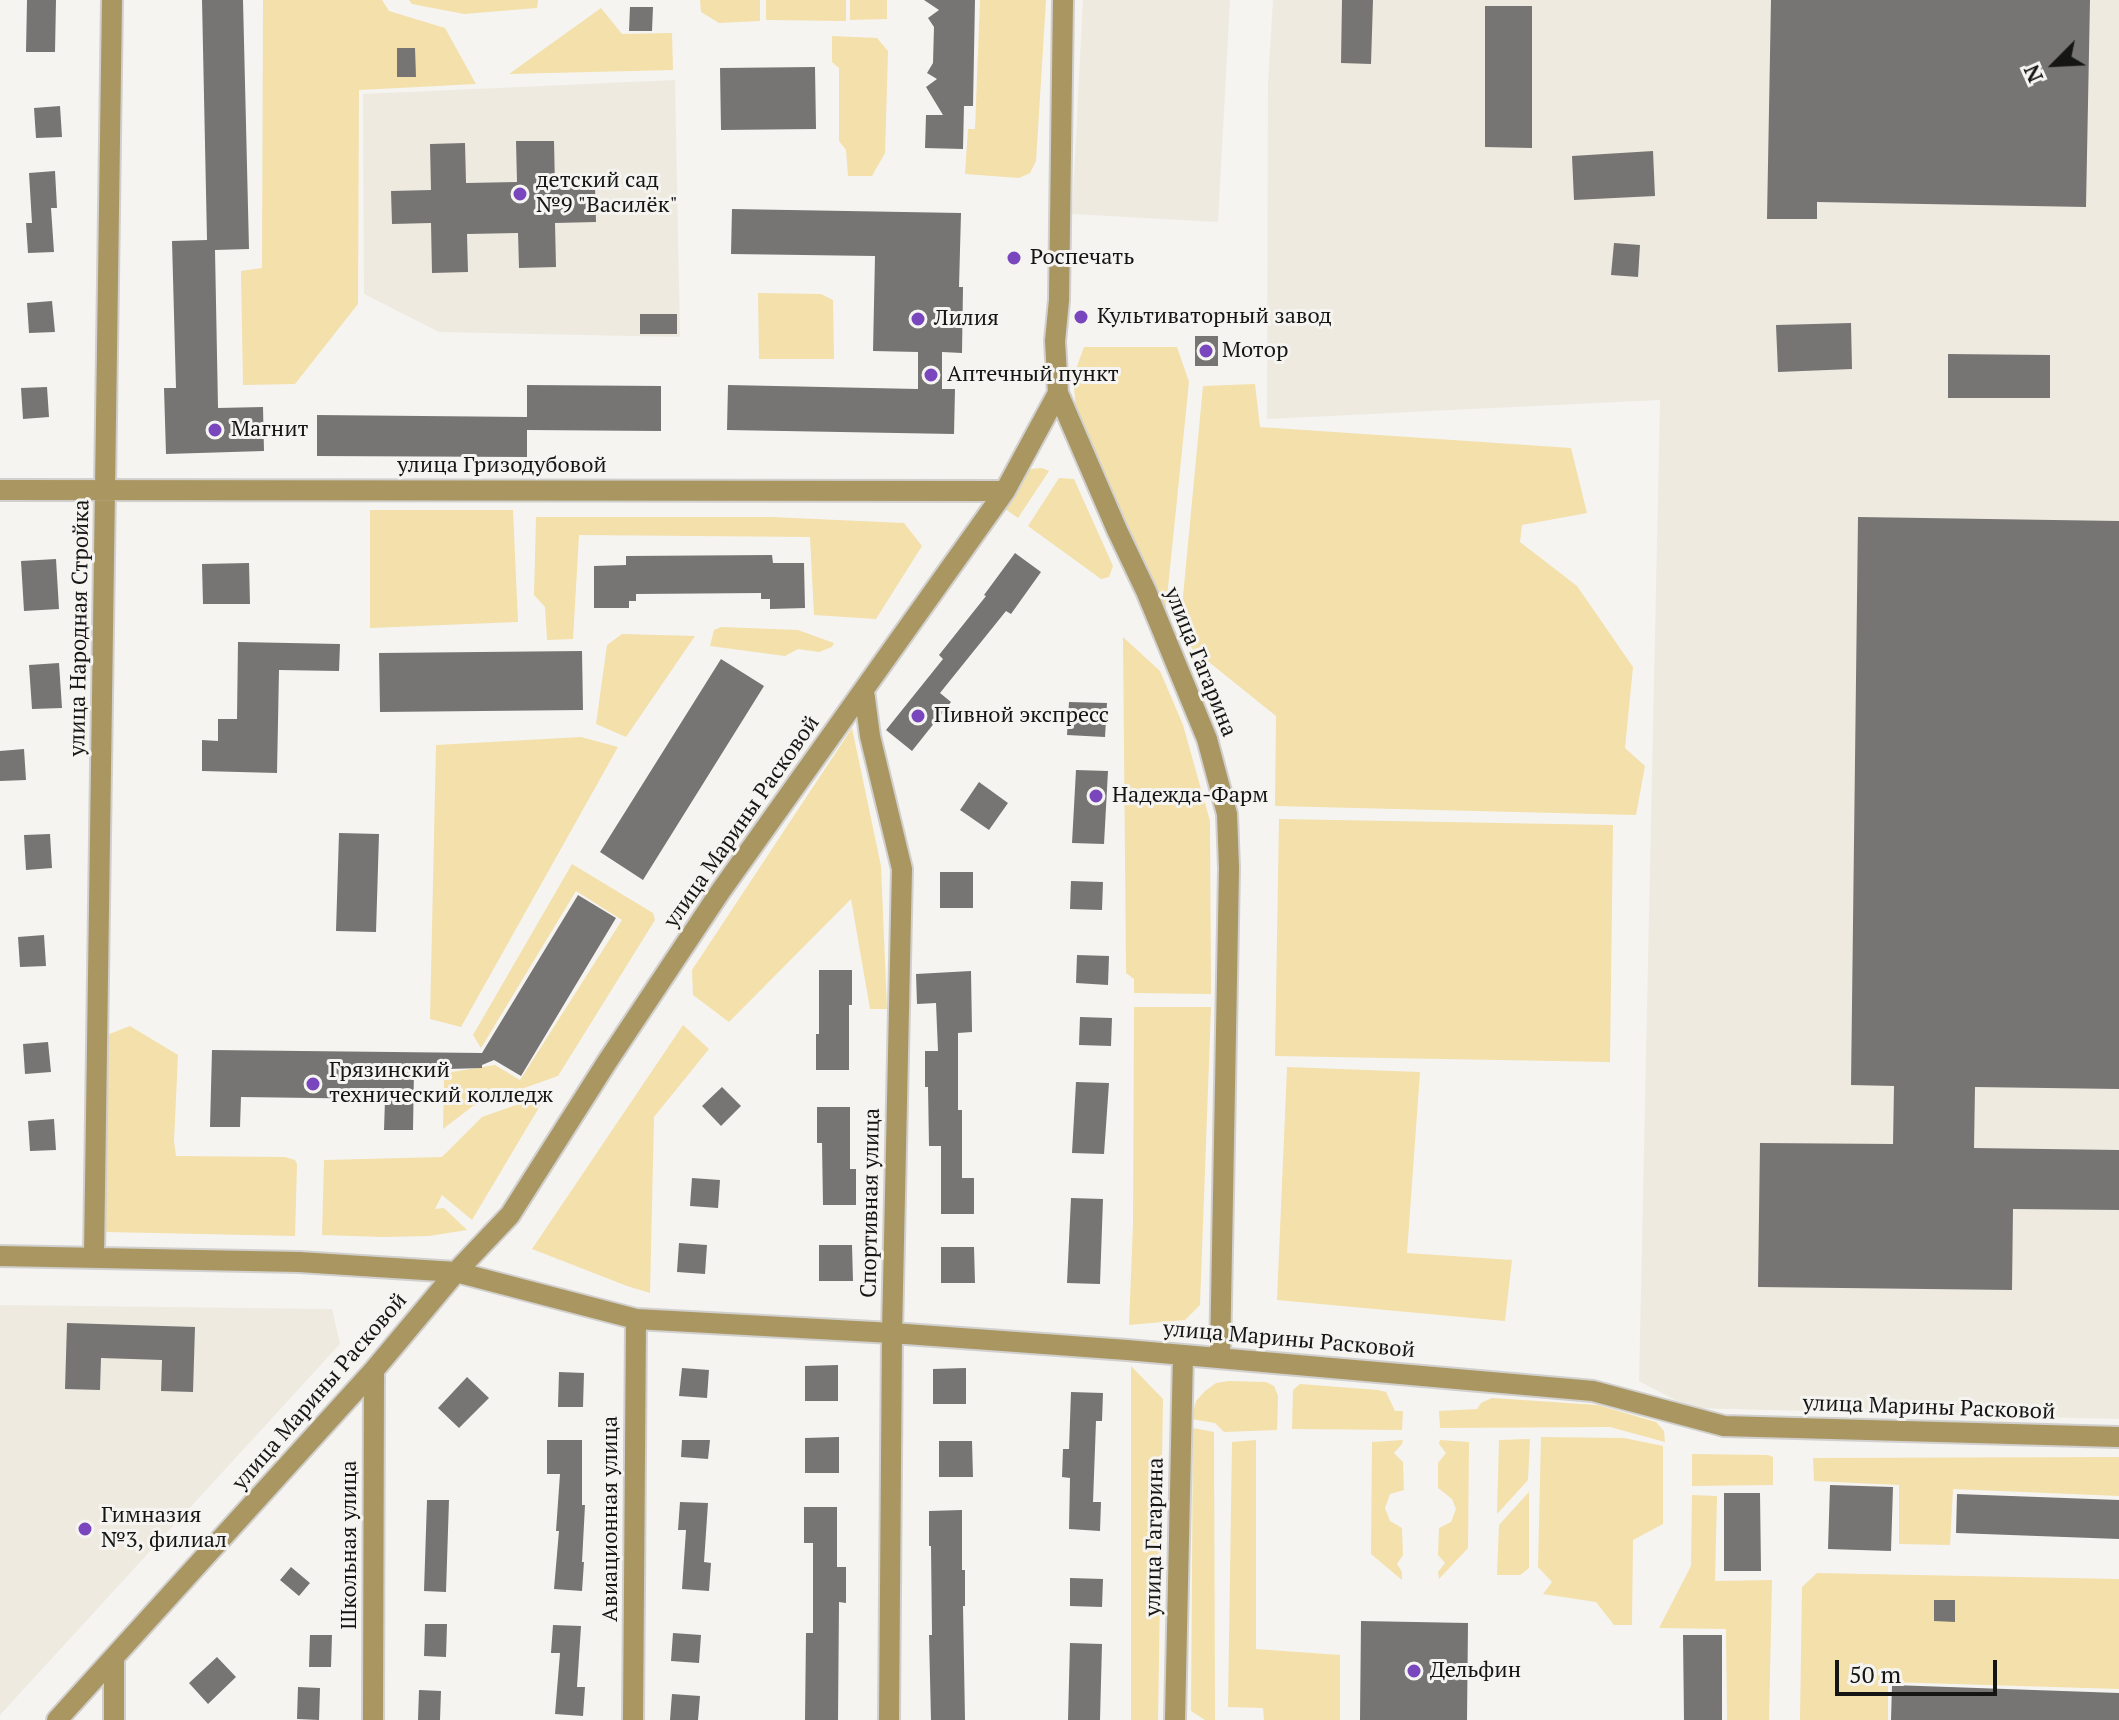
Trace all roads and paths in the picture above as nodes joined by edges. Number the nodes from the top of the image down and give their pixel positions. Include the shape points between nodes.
1 (112, 0) edge
2 (1063, 0) edge
3 (1058, 393) junction
4 (0, 490) edge
5 (106, 490) junction
6 (1005, 491) junction
7 (864, 691) junction
8 (0, 1256) edge
9 (94, 1256) junction
10 (456, 1272) junction
11 (636, 1319) junction
12 (892, 1333) junction
13 (1183, 1355) junction
14 (1220, 1358) junction
15 (374, 1370) junction
16 (2119, 1437) edge
17 (114, 1658) junction
18 (57, 1720) edge
19 (114, 1720) edge
20 (373, 1720) edge
21 (633, 1720) edge
22 (889, 1720) edge
23 (1175, 1720) edge

1 - 5 street, улица Народная Стройка
2 - 3 street, улица Гагарина
3 - 6 street, улица Марины Расковой
3 - 14 street, улица Гагарина via 1207,739 1227,814
4 - 5 street, улица Гризодубовой
5 - 6 street, улица Гризодубовой
5 - 9 street, улица Народная Стройка
6 - 7 street, улица Марины Расковой
7 - 10 street, улица Марины Расковой via 720,892 510,1215
7 - 12 street, Спортивная улица via 902,869
8 - 9 street, улица Марины Расковой
9 - 10 street, улица Марины Расковой
10 - 11 street, улица Марины Расковой
10 - 15 street, улица Марины Расковой
11 - 12 street, улица Марины Расковой
11 - 21 street, Авиационная улица
12 - 13 street, улица Марины Расковой
12 - 22 street, Спортивная улица
13 - 14 street, улица Марины Расковой
13 - 23 street, улица Гагарина
14 - 16 street, улица Марины Расковой via 1593,1391 1724,1426
15 - 17 street, улица Марины Расковой
15 - 20 street, Школьная улица
17 - 18 street, улица Марины Расковой
17 - 19 street

